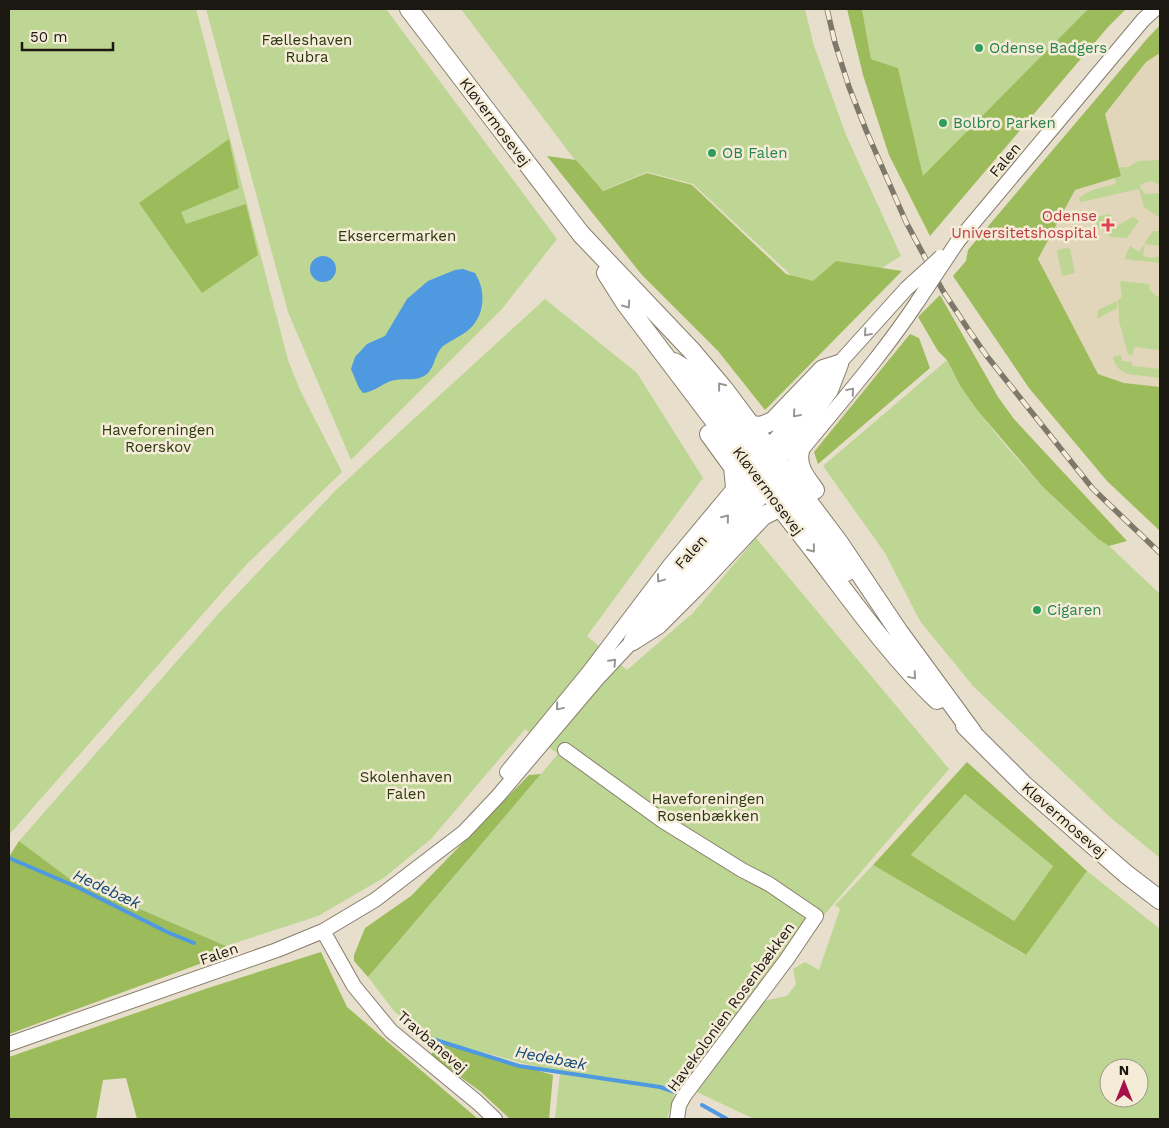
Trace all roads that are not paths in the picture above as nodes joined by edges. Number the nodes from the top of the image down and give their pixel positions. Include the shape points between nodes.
1 (409, 9) edge
2 (1155, 9) edge
3 (581, 234) junction
4 (958, 241) junction
5 (665, 357) junction
6 (839, 364) junction
7 (751, 425) junction
8 (800, 452) junction
9 (768, 469) junction
10 (734, 486) junction
11 (782, 510) junction
12 (898, 632) junction
13 (633, 641) junction
14 (973, 733) junction
15 (565, 750) dead end
16 (424, 863) junction
17 (1160, 900) edge
18 (323, 931) junction
19 (9, 1044) edge
20 (496, 1119) edge
21 (677, 1119) edge

1 - 3 main road, Kløvermosevej
2 - 4 street, Falen
3 -> 5 main road, Kløvermosevej
7 -> 3 main road, Kløvermosevej via 692,351
4 -> 6 street, Falen, bridge via 906,289
8 -> 4 street, Falen, bridge via 895,336
5 - 9 main road, Kløvermosevej
5 - 10 main road via 673,383 732,467
6 -> 7 main road via 823,369 773,422
6 - 9 main road via 829,390
7 - 9 main road, Kløvermosevej
8 - 9 street, Falen
8 - 12 main road via 798,457 802,471 886,594
9 - 10 street, Falen
9 - 11 main road, Kløvermosevej
9 - 12 main road, Kløvermosevej via 840,544
13 -> 9 main road via 652,608
10 -> 16 street, Falen via 492,791
11 - 13 main road via 762,516 658,626
11 -> 14 main road, Kløvermosevej via 919,683
12 - 14 main road, Kløvermosevej
16 -> 13 street, Falen via 464,832 498,796
14 - 17 main road, Kløvermosevej via 1024,785
15 - 21 street, Havekolonien Rosenbækken via 663,821 816,916 684,1096
16 - 18 street, Falen via 375,900
18 - 19 street, Falen
18 - 20 street, Travbanevej via 354,986 391,1031

